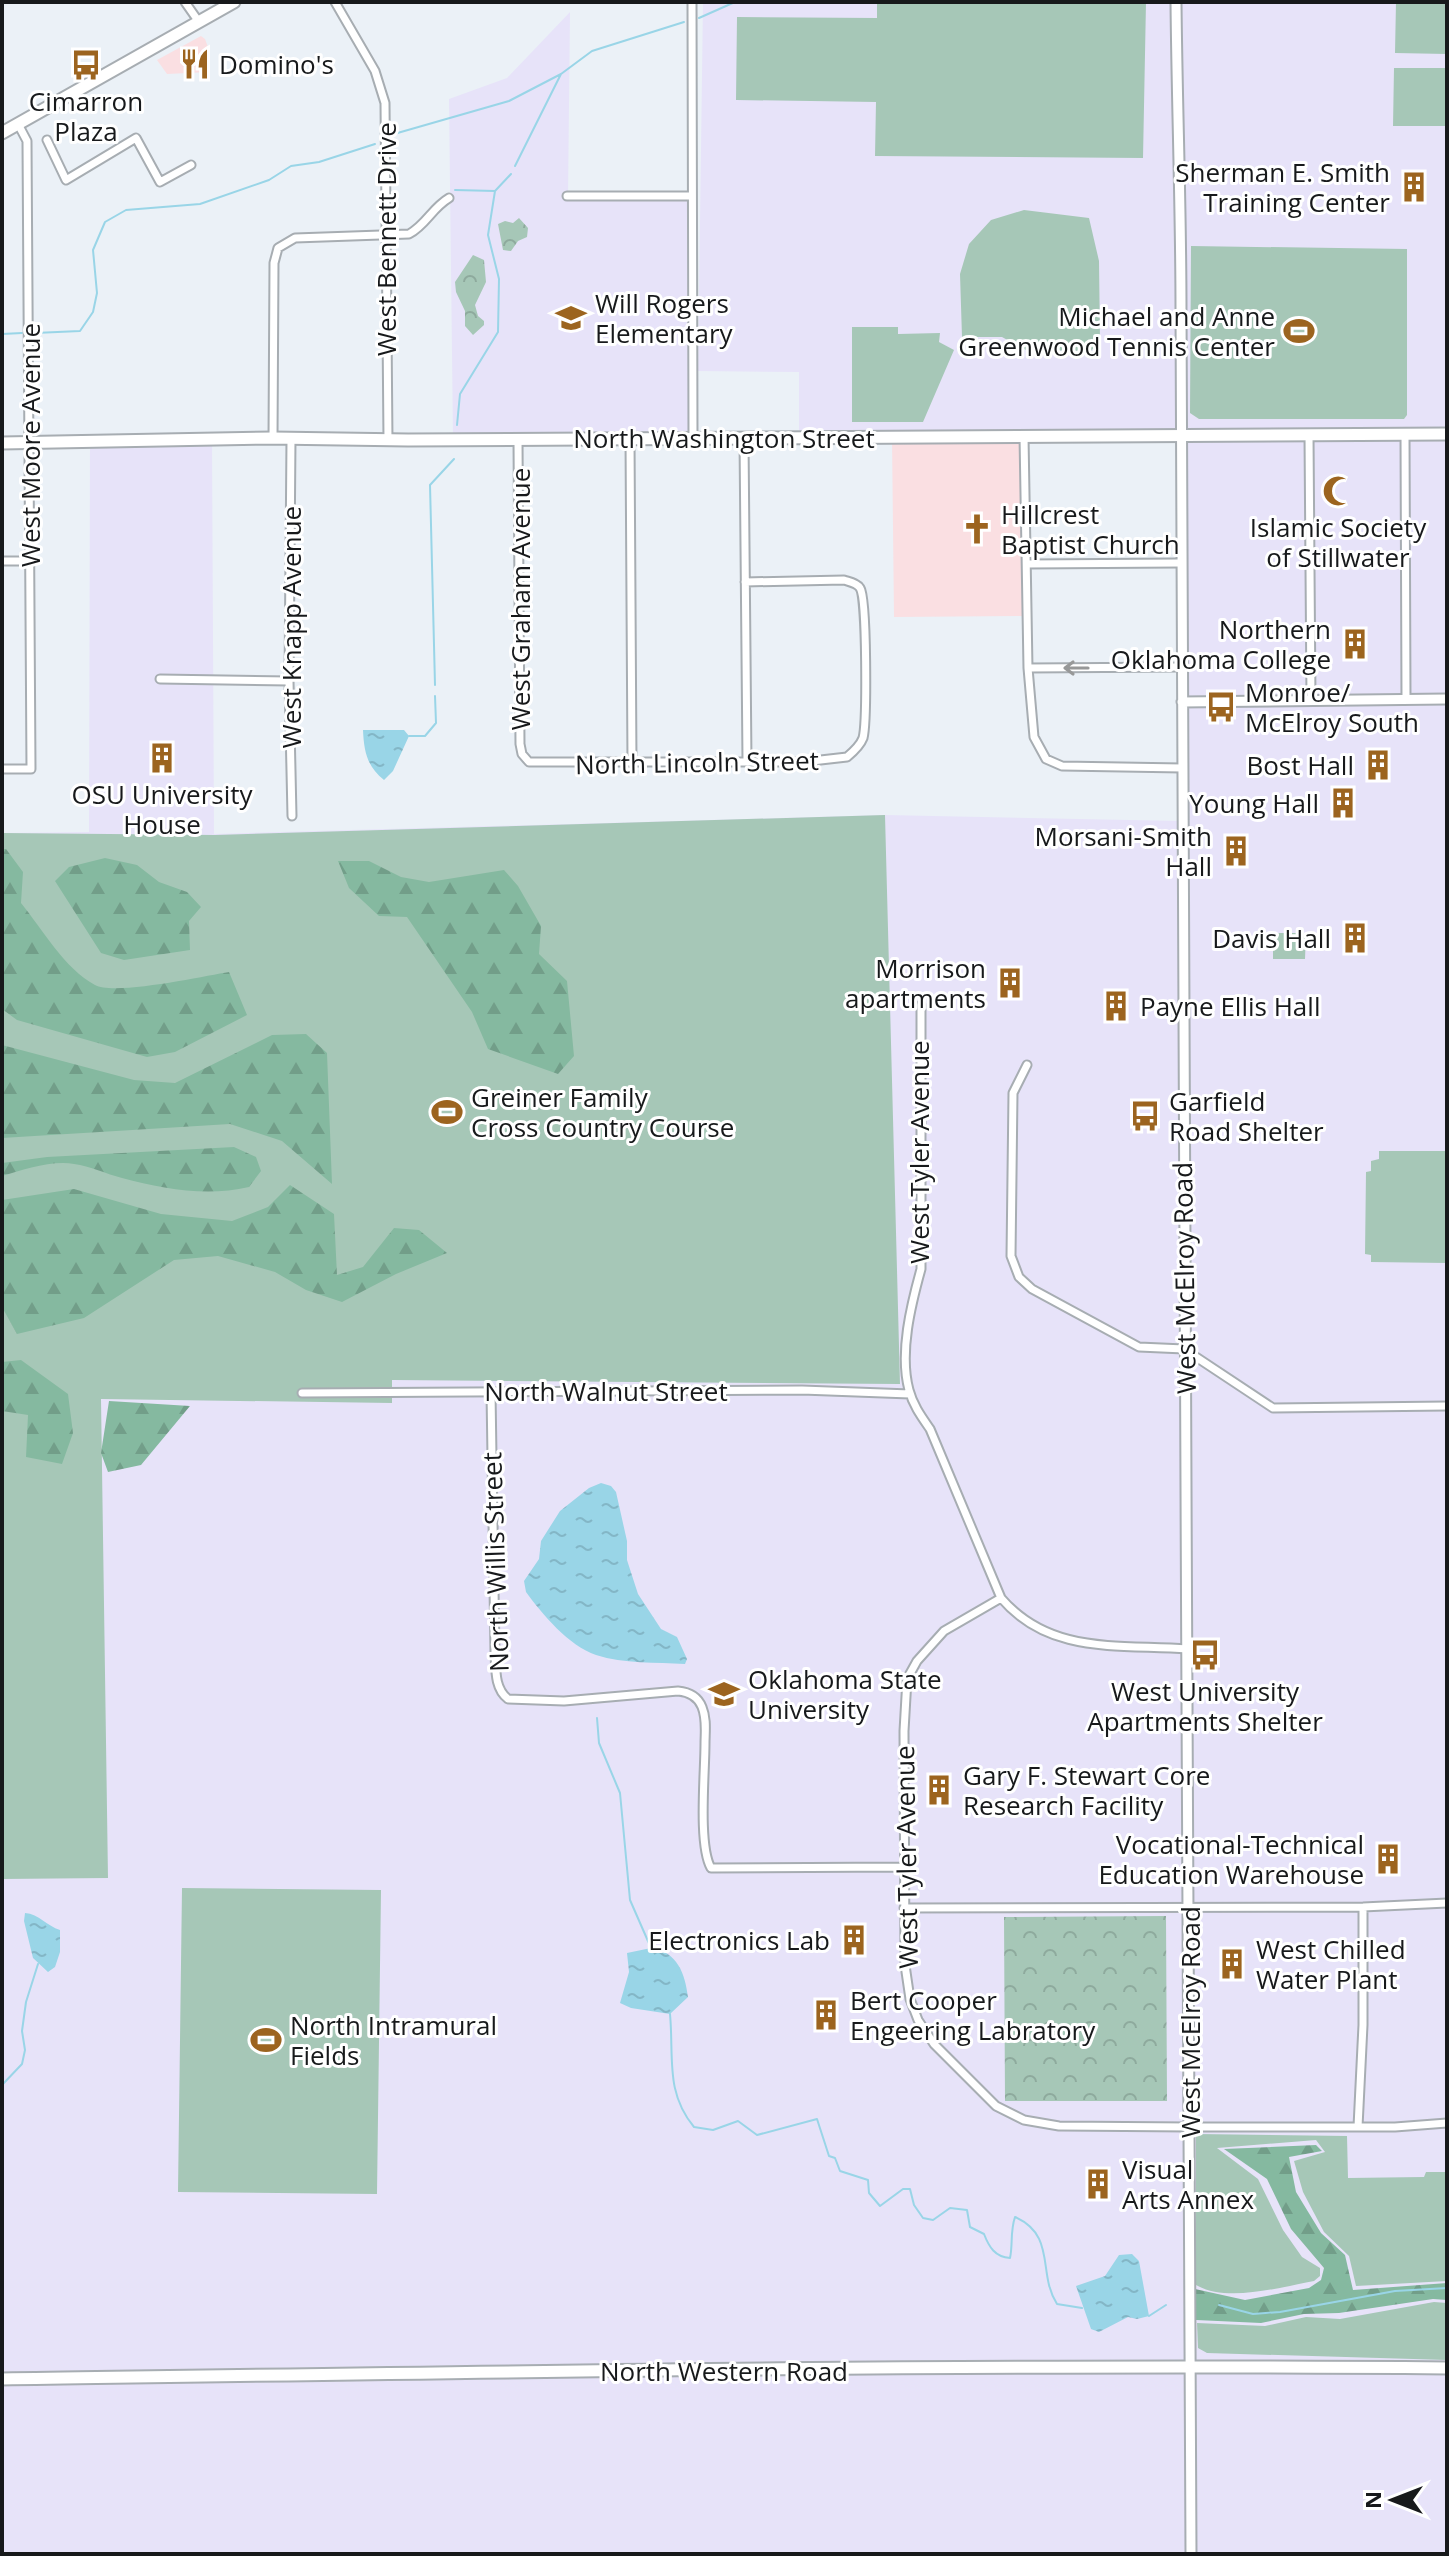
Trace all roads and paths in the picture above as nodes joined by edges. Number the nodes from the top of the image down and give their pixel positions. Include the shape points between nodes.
1 (185, 2) edge
2 (234, 2) edge
3 (335, 2) edge
4 (692, 2) edge
5 (1176, 2) edge
6 (199, 22) junction
7 (18, 124) junction
8 (2, 133) edge
9 (47, 140) dead end
10 (191, 165) dead end
11 (567, 196) dead end
12 (692, 196) junction
13 (449, 198) dead end
14 (385, 236) junction
15 (1405, 434) junction
16 (1447, 434) edge
17 (1180, 435) junction
18 (1309, 435) junction
19 (1024, 436) junction
20 (273, 438) junction
21 (630, 438) junction
22 (291, 439) junction
23 (693, 439) junction
24 (744, 439) junction
25 (388, 440) junction
26 (518, 440) junction
27 (2, 443) edge
28 (29, 443) junction
29 (2, 561) edge
30 (30, 561) junction
31 (1180, 563) junction
32 (1027, 564) junction
33 (745, 582) junction
34 (1181, 667) junction
35 (1028, 668) junction
36 (160, 679) dead end
37 (289, 681) junction
38 (1406, 699) junction
39 (1447, 699) edge
40 (1311, 700) junction
41 (1182, 702) junction
42 (524, 758) joint
43 (747, 761) junction
44 (632, 763) junction
45 (1182, 768) junction
46 (2, 769) edge
47 (292, 816) dead end
48 (921, 1005) dead end
49 (1027, 1065) dead end
50 (1184, 1349) junction
51 (491, 1392) junction
52 (302, 1393) dead end
53 (910, 1394) junction
54 (1447, 1406) edge
55 (1001, 1598) junction
56 (1187, 1649) junction
57 (903, 1867) junction
58 (1447, 1903) edge
59 (1190, 1907) junction
60 (1363, 1907) junction
61 (904, 1908) junction
62 (1447, 2123) edge
63 (1190, 2127) junction
64 (1358, 2127) junction
65 (1190, 2367) junction
66 (1447, 2368) edge
67 (2, 2379) edge
68 (1191, 2554) edge

1 - 6 street
2 - 6 main road
3 - 14 street, West Bennett Drive via 375,71 385,103
4 - 12 street
5 - 17 street, West McElroy Road
6 - 7 main road
7 - 8 main road
7 - 28 street, West Moore Avenue via 27,141
9 - 10 street via 66,180 136,138 160,182
11 - 12 street
12 - 23 street
13 - 14 street via 417,230
14 - 20 street via 295,238 278,248
14 - 25 street, West Bennett Drive
15 - 16 main road, North Washington Street
15 - 18 main road, North Washington Street
15 - 38 street
17 - 18 main road, North Washington Street
17 - 19 main road, North Washington Street
17 - 31 street, West McElroy Road
18 - 40 street
19 - 24 main road, North Washington Street
19 - 32 street
20 - 22 main road, North Washington Street
20 - 28 main road, North Washington Street
21 - 23 main road, North Washington Street
21 - 26 main road, North Washington Street
21 - 44 street
22 - 25 main road, North Washington Street
22 - 37 street, West Knapp Avenue
23 - 24 main road, North Washington Street
24 - 33 street
25 - 26 main road, North Washington Street
26 - 42 street, West Graham Avenue
27 - 28 main road, North Washington Street
28 - 30 street, West Moore Avenue
29 - 30 street
30 - 46 street, West Moore Avenue via 31,769
31 - 32 street
31 - 34 street, West McElroy Road
32 - 35 street
33 - 43 street
33 - 43 street, North Lincoln Street via 844,580 862,592 865,620 865,719 862,739 847,757
34 -> 35 street
34 - 41 street, West McElroy Road
35 - 45 street via 1034,737 1046,759 1062,766
36 - 37 street
37 - 47 street, West Knapp Avenue
38 - 39 street
38 - 40 street
40 - 41 street
41 - 45 street, West McElroy Road
42 - 44 street, North Lincoln Street via 535,764
43 - 44 street, North Lincoln Street
45 - 50 street, West McElroy Road
48 - 53 street, West Tyler Avenue via 921,1257 906,1355
49 - 50 street via 1015,1085 1012,1104 1013,1264 1019,1277 1139,1347
50 - 54 street via 1273,1408
50 - 56 street, West McElroy Road
51 - 52 street, North Walnut Street
51 - 53 street, North Walnut Street
51 - 57 street, North Willis Street via 496,1680 502,1695 564,1701 678,1691 698,1700 705,1720 705,1859 711,1868
53 - 55 street via 930,1429
55 - 56 street via 1036,1629 1058,1638
55 - 57 street, West Tyler Avenue via 944,1631 907,1679
56 - 59 street, West McElroy Road
57 - 61 street, West Tyler Avenue
58 - 60 street
59 - 60 street
59 - 61 street
59 - 63 street, West McElroy Road
60 - 64 street
61 - 63 street, West Tyler Avenue via 905,1965 918,2020 934,2044 996,2106 1024,2120 1059,2126
62 - 64 street, West Tyler Avenue
63 - 64 street, West Tyler Avenue
63 - 65 street, West McElroy Road
65 - 66 main road, North Western Road
65 - 67 main road, North Western Road
65 - 68 street, West McElroy Road

